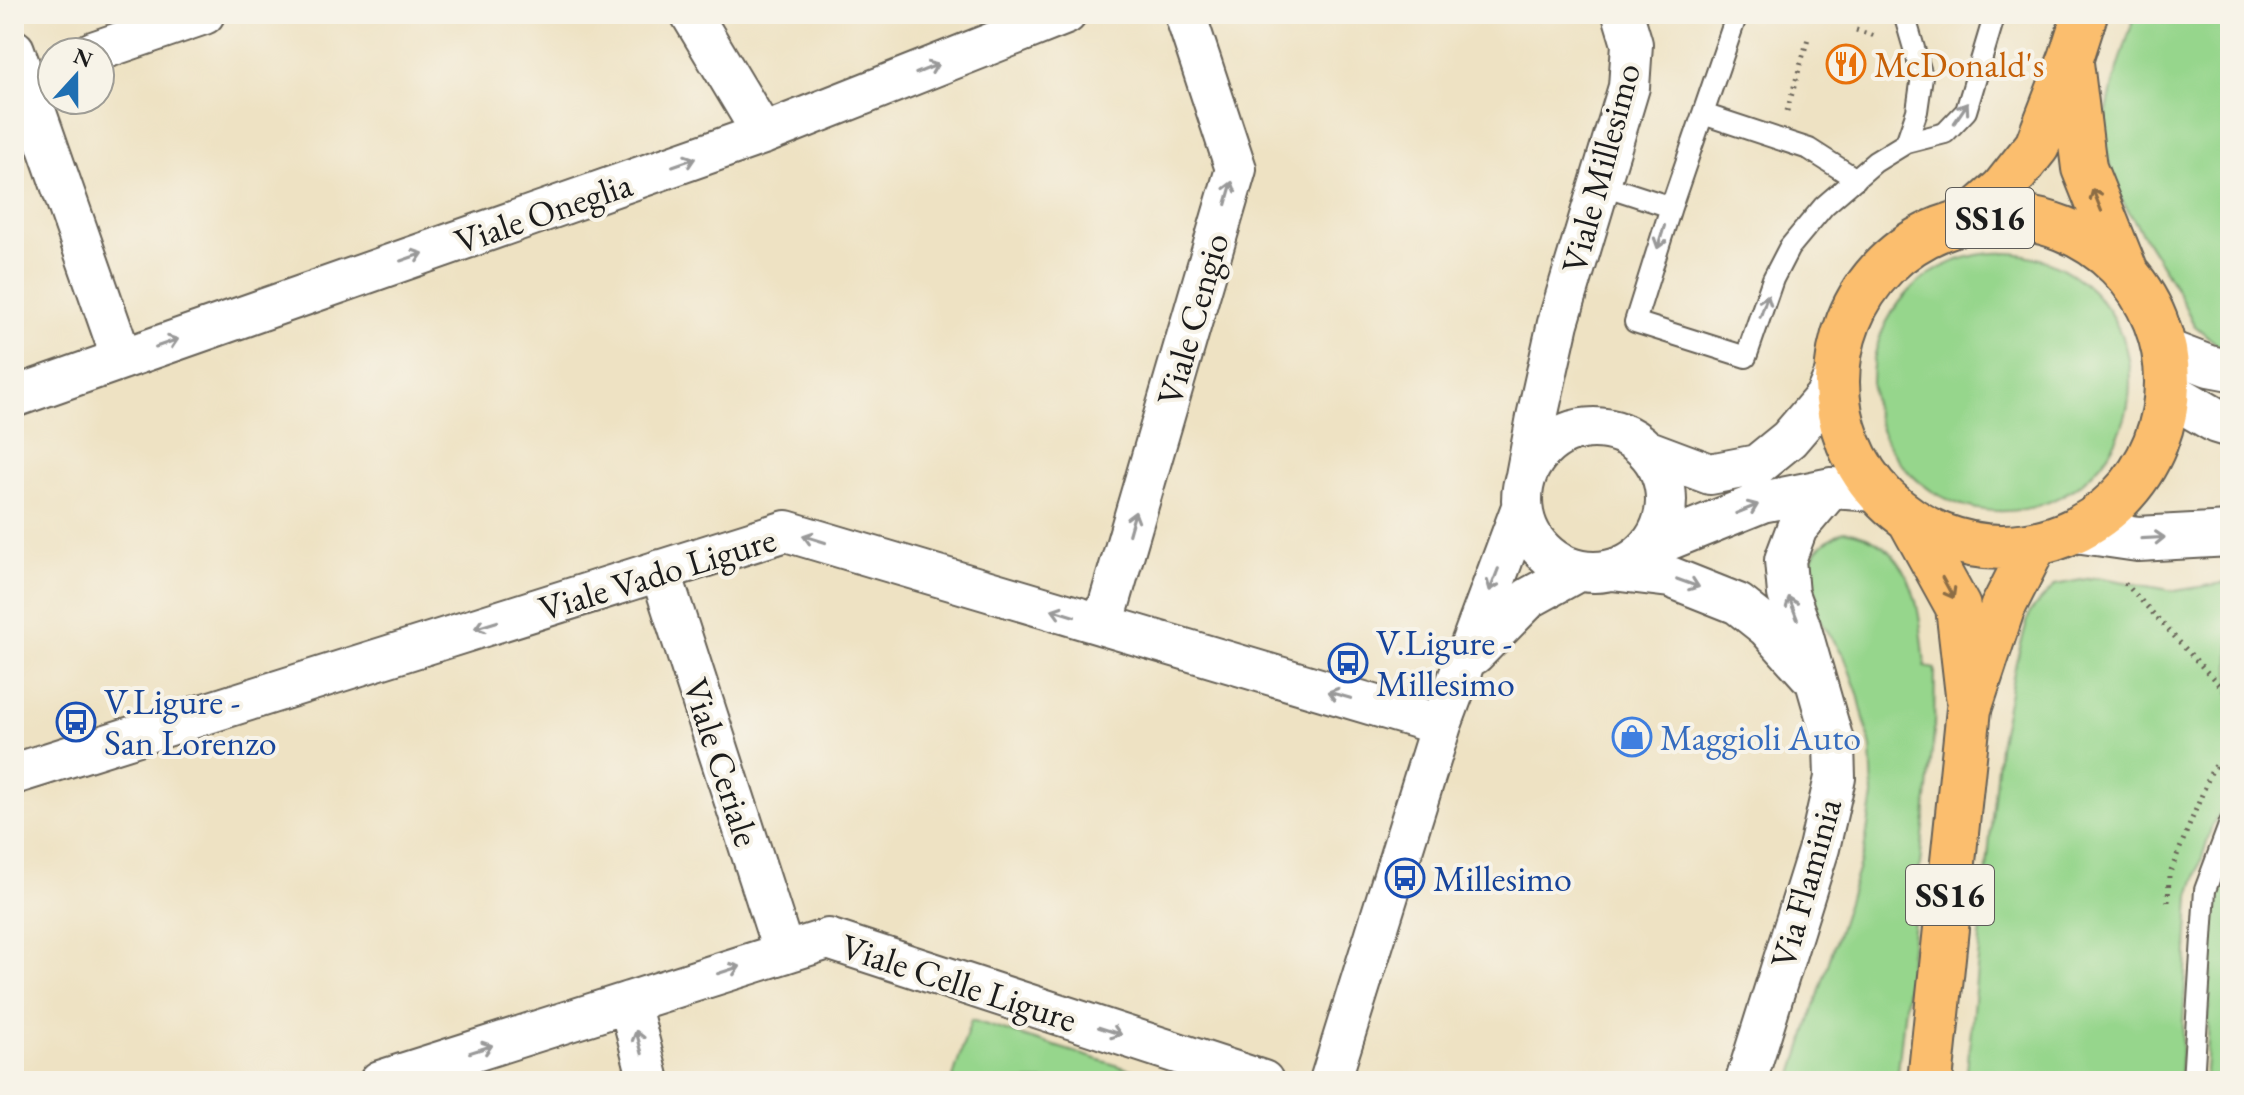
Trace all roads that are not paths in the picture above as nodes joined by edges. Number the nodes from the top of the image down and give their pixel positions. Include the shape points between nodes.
1 (204, 14) edge
2 (691, 14) edge
3 (1066, 14) edge
4 (1185, 14) edge
5 (1623, 14) edge
6 (1737, 14) edge
7 (1904, 14) edge
8 (1995, 14) edge
9 (2085, 14) edge
10 (116, 44) edge
11 (2071, 58) junction
12 (30, 64) edge
13 (1703, 114) junction
14 (763, 134) junction
15 (1906, 143) junction
16 (1856, 179) junction
17 (1600, 184) junction
18 (1671, 207) junction
19 (1968, 220) junction
20 (2125, 272) junction
21 (1558, 323) junction
22 (2164, 349) junction
23 (122, 359) junction
24 (2230, 370) edge
25 (1836, 372) junction
26 (2167, 392) junction
27 (14, 397) edge
28 (2230, 425) edge
29 (1600, 428) junction
30 (1646, 450) junction
31 (1831, 488) junction
32 (1877, 491) junction
33 (1524, 492) junction
34 (1910, 520) junction
35 (2076, 530) junction
36 (2230, 534) edge
37 (2035, 544) junction
38 (1648, 548) junction
39 (660, 570) junction
40 (1595, 570) junction
41 (1103, 625) junction
42 (1461, 669) junction
43 (1816, 682) junction
44 (1969, 709) junction
45 (1441, 725) junction
46 (14, 774) edge
47 (2230, 823) edge
48 (784, 953) junction
49 (629, 1002) junction
50 (380, 1081) edge
51 (649, 1081) edge
52 (1263, 1081) edge
53 (1330, 1081) edge
54 (1746, 1081) edge
55 (1930, 1081) edge
56 (2193, 1081) edge

1 - 10 street
2 - 14 street
14 -> 3 street, Viale Oneglia
41 -> 4 street, Viale Cengio via 1236,169
5 - 17 street, Viale Millesimo via 1632,44 1629,87
6 - 13 lane
7 - 15 lane via 1922,76
15 -> 8 lane via 1945,133 1966,111
9 - 11 main road, SS16
11 - 19 main road, SS16 via 2037,146 2003,189
20 -> 11 main road, SS16 via 2084,168
12 - 23 street
13 - 16 lane via 1809,149
13 - 18 lane
23 -> 14 street, Viale Oneglia
15 - 16 lane
18 -> 16 lane via 1635,322 1746,357 1789,248 1824,206
17 - 18 lane
17 - 21 street, Viale Millesimo
19 - 20 main road, SS16 via 2011,217 2053,225 2093,244
19 - 25 main road, SS16 via 1927,234 1891,258 1863,291 1844,329
20 - 22 main road, SS16 via 2150,308
21 - 29 street, Viale Millesimo via 1569,392
21 - 33 street, Viale Millesimo
22 - 24 street
22 - 26 main road, SS16
23 - 27 street, Viale Oneglia
25 - 30 street via 1825,397 1789,439 1757,465 1710,474
25 - 32 main road, SS16 via 1839,415 1853,456
26 - 28 street
26 - 35 main road, SS16 via 2159,435 2140,473 2112,506
29 - 30 street via 1633,439
29 - 33 street via 1577,430 1537,455
30 - 38 street via 1666,488 1660,531
31 - 32 street
38 -> 31 street via 1762,502
43 -> 31 street, Via Flaminia via 1788,594 1785,560 1797,528
32 - 34 main road, SS16
33 - 40 street via 1528,529 1540,548 1558,562
33 -> 42 street, Viale Millesimo
34 - 37 main road, SS16 via 1949,539 1992,547
34 -> 44 main road, SS16 via 1958,607
35 -> 36 street via 2138,539
35 - 37 main road, SS16
37 - 44 main road, SS16 via 2002,609
38 - 40 street via 1631,562
41 -> 39 street, Viale Vado Ligure via 786,531
39 -> 46 street, Viale Vado Ligure
39 - 48 street, Viale Ceriale
40 - 42 street, Viale Millesimo via 1529,598
40 -> 43 street, Via Flaminia via 1670,577 1738,604 1767,627
45 -> 41 street, Viale Vado Ligure
42 - 45 street, Viale Millesimo
43 - 54 street, Via Flaminia via 1834,744 1835,778 1819,848
44 - 55 main road, SS16
45 - 53 street, Viale Millesimo
47 - 56 lane via 2205,890
49 -> 48 street, Viale Celle Ligure
48 -> 52 street, Viale Celle Ligure via 828,939
50 -> 49 street, Viale Celle Ligure
51 -> 49 street

